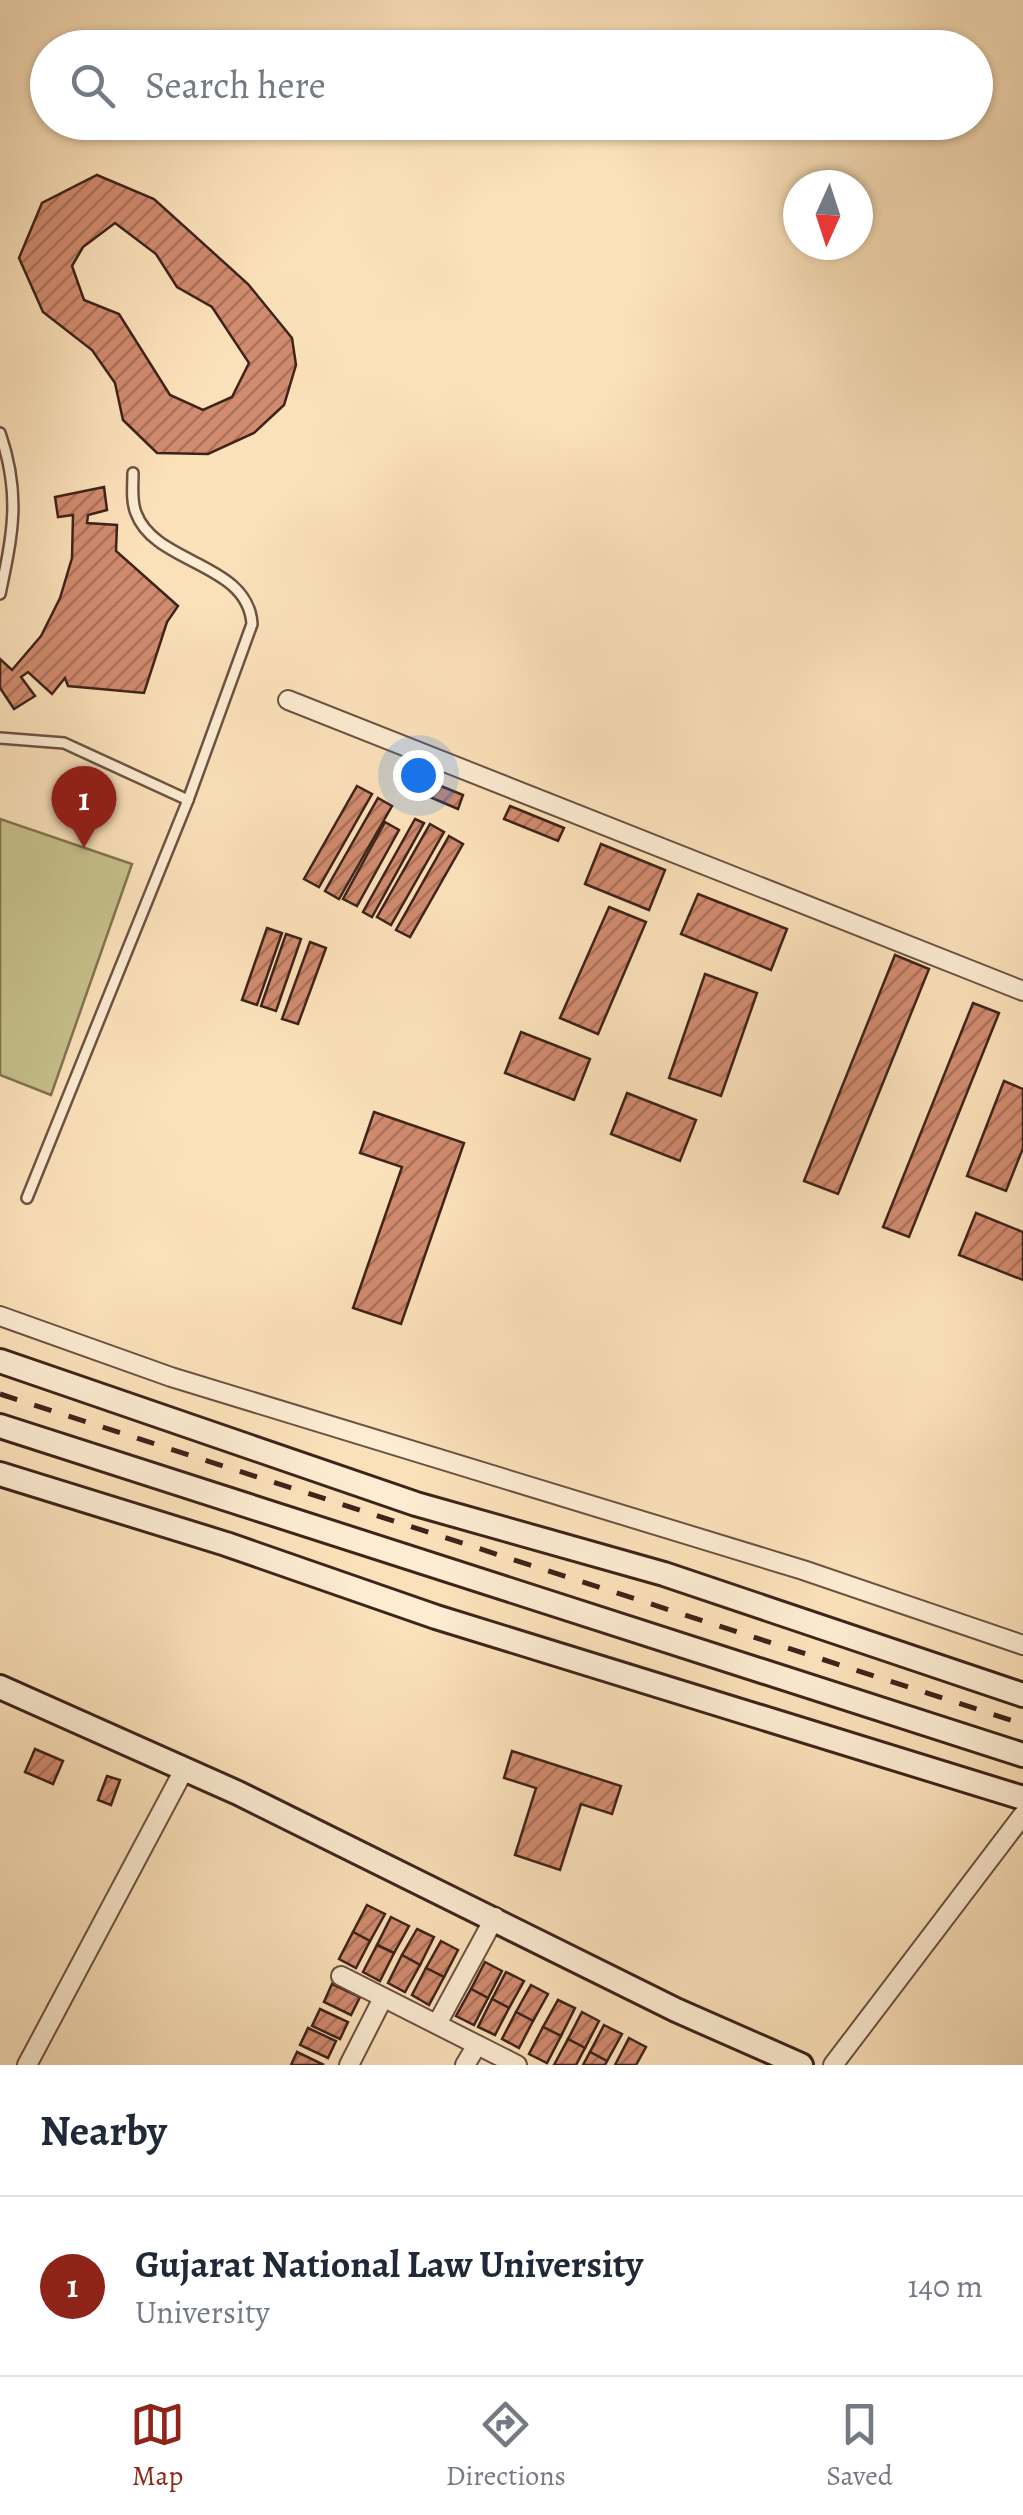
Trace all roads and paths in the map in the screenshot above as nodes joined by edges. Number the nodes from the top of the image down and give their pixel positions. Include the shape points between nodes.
1 (0, 433) edge
2 (133, 473) dead end
3 (0, 594) edge
4 (288, 700) dead end
5 (0, 738) edge
6 (188, 800) junction
7 (1023, 991) edge
8 (27, 1198) dead end
9 (0, 1316) edge
10 (0, 1362) edge
11 (0, 1426) edge
12 (0, 1474) edge
13 (1023, 1645) edge
14 (0, 1687) edge
15 (1023, 1695) edge
16 (1023, 1755) edge
17 (186, 1768) junction
18 (1023, 1798) edge
19 (1023, 1815) edge
20 (495, 1917) junction
21 (342, 1976) dead end
22 (383, 1998) junction
23 (436, 2024) junction
24 (476, 2044) junction
25 (27, 2065) edge
26 (349, 2065) edge
27 (465, 2065) edge
28 (517, 2065) edge
29 (801, 2065) edge
30 (834, 2065) edge

1 - 3 lane via 14,474 12,538
2 - 6 lane via 136,517 153,536 230,583 251,610 252,624
4 - 7 street
5 - 6 lane via 64,743
6 - 8 lane
9 - 13 street via 170,1377 804,1570
10 - 15 street via 416,1504 664,1574
11 - 16 street
12 - 18 street
14 - 17 street
17 - 20 street
17 - 25 street
19 - 30 street
20 - 23 street
20 - 29 street
21 - 22 street
22 - 23 street
22 - 26 street
23 - 24 street
24 - 27 street
24 - 28 street

